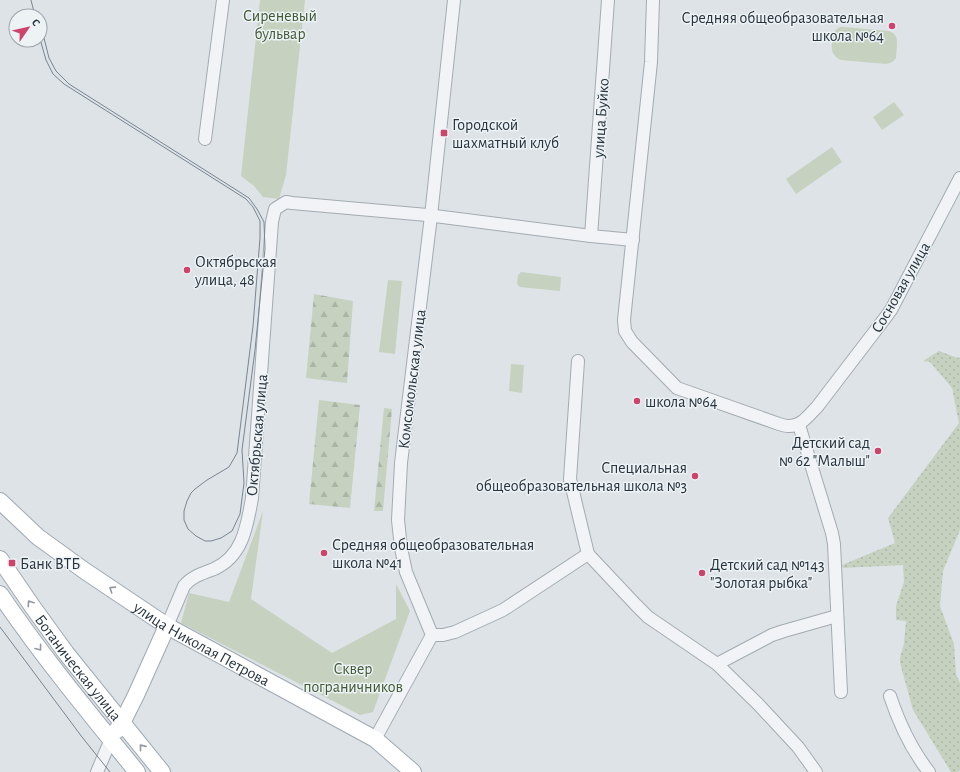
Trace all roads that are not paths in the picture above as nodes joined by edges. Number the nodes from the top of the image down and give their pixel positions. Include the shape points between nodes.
1 (223, 0) edge
2 (454, 0) edge
3 (608, 0) edge
4 (653, 0) edge
5 (206, 139) dead end
6 (960, 178) edge
7 (431, 216) junction
8 (591, 236) junction
9 (633, 240) junction
10 (578, 361) dead end
11 (799, 425) junction
12 (0, 501) edge
13 (588, 554) junction
14 (0, 559) edge
15 (0, 594) edge
16 (837, 616) junction
17 (168, 626) junction
18 (432, 635) junction
19 (718, 664) junction
20 (841, 692) dead end
21 (890, 696) dead end
22 (122, 723) junction
23 (110, 739) junction
24 (375, 740) junction
25 (97, 772) edge
26 (137, 772) edge
27 (162, 772) edge
28 (413, 772) edge
29 (816, 772) edge
30 (929, 772) edge

1 - 5 street
2 - 7 street, Комсомольская улица
3 - 8 street, улица Буйко
4 - 9 street via 651,62
6 - 11 street, Сосновая улица via 891,310 817,407
7 - 8 street
7 - 17 street, Октябрьская улица via 286,202 275,209 248,523 241,544 221,566 187,582
7 - 18 street, Комсомольская улица via 401,463 398,520 406,572
8 - 9 street
9 - 11 street via 624,320 625,331 632,342 677,388 779,424
10 - 13 street via 570,479
11 - 16 street via 832,533
17 -> 12 main road, улица Николая Петрова via 38,537
13 - 18 street via 503,610 455,632
13 - 19 street via 648,617
22 -> 14 main road, Ботаническая улица via 58,641
15 -> 23 main road, Ботаническая улица via 50,664
16 - 19 street via 772,635
16 - 20 street
17 - 22 main road
17 - 24 main road, улица Николая Петрова
18 - 24 street
19 - 29 street via 798,747
21 - 30 street via 896,716 908,740
22 - 23 main road
27 -> 22 main road, Ботаническая улица
23 - 25 street
23 - 26 main road, Ботаническая улица
24 - 28 main road, улица Николая Петрова

